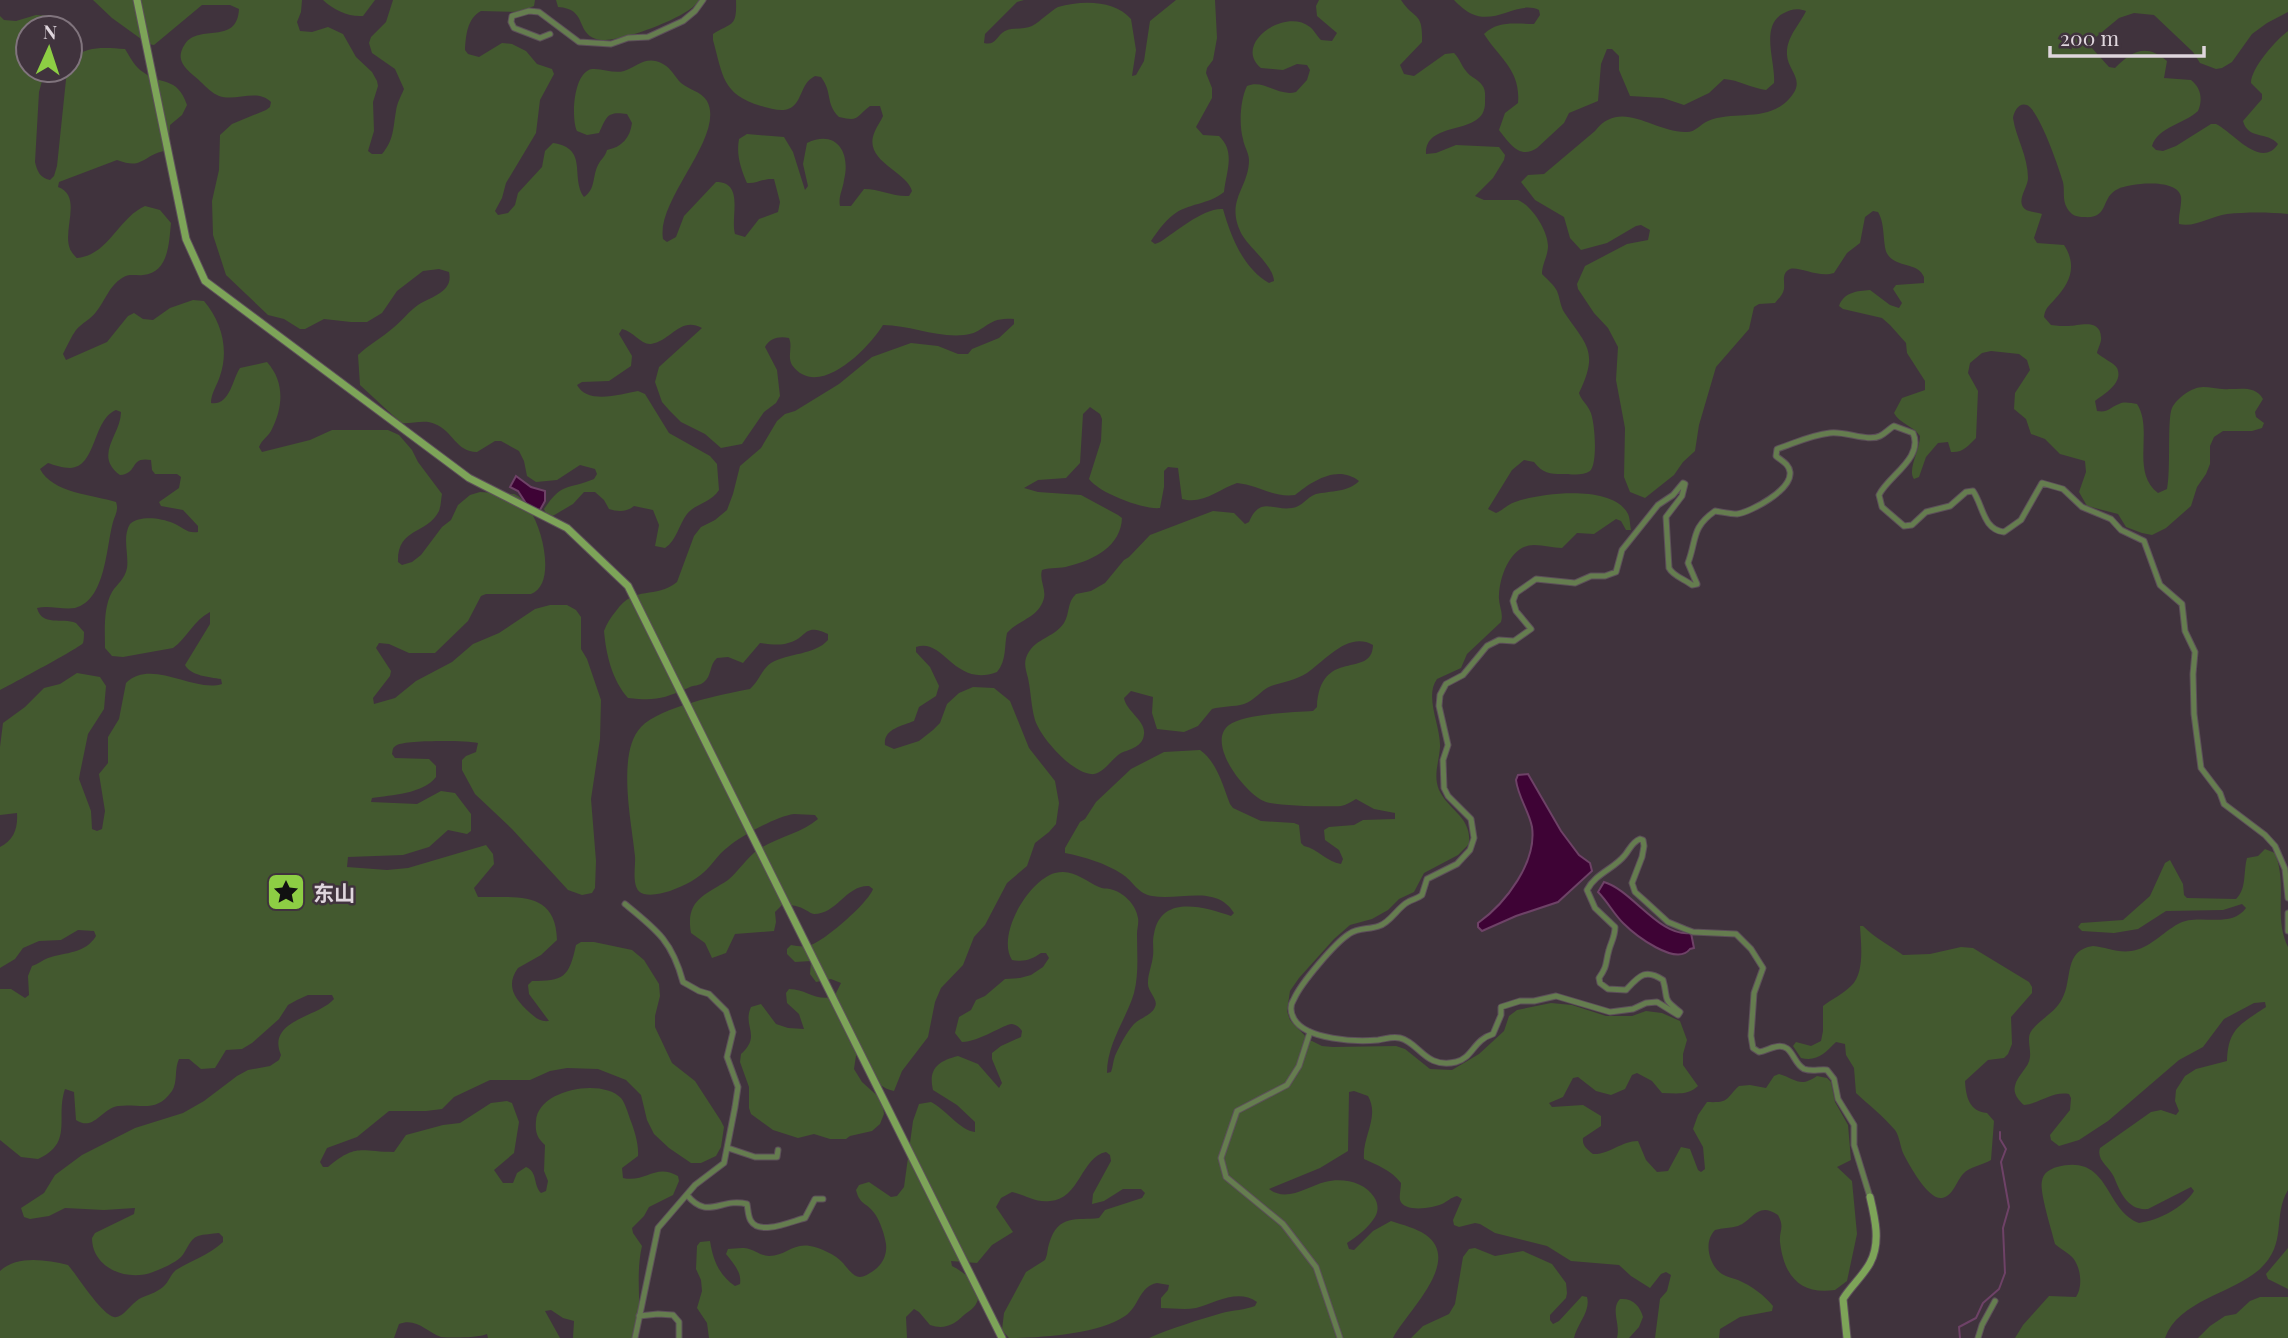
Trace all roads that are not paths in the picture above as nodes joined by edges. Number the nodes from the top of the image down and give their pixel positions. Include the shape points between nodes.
1 (137, 0) edge
2 (703, 0) edge
3 (550, 34) dead end
4 (2288, 898) edge
5 (625, 904) dead end
6 (2288, 913) edge
7 (2288, 931) edge
8 (1310, 1032) junction
9 (728, 1148) junction
10 (778, 1150) dead end
11 (687, 1195) junction
12 (1870, 1197) joint
13 (823, 1199) dead end
14 (1996, 1301) dead end
15 (639, 1317) junction
16 (635, 1338) edge
17 (679, 1338) edge
18 (1002, 1338) edge
19 (1340, 1338) edge
20 (1847, 1338) edge
21 (1978, 1338) edge

1 - 18 street via 186,239 205,281 469,478 567,528 628,586
2 - 3 street via 683,21 648,37 600,45 579,42 539,12 512,16 514,28 540,38
4 - 8 street via 2285,869 2275,846 2224,804 2201,768 2194,714 2194,649 2185,631 2184,608 2160,585 2144,541 2046,483 2038,485 2021,520 2004,532 1988,523 1973,491 1904,526 1882,507 1880,495 1909,458 1915,443 1913,433 1894,426 1873,438 1843,432 1823,434 1777,449 1776,456 1786,463 1790,477 1768,502 1738,514 1715,511 1698,528 1688,563 1697,584 1669,568 1666,517 1682,496 1683,483 1658,505 1622,551 1616,572 1575,583 1536,579 1516,593 1516,611 1531,629 1514,641 1499,640 1487,646 1440,695 1448,745 1443,760 1444,788 1471,819 1474,838 1470,850 1451,868 1432,875 1422,895 1382,925 1349,934 1328,954 1292,1002 1294,1018
5 - 9 street via 659,932 677,960 683,982 709,994 726,1011 733,1032 727,1057 737,1087
6 - 7 street
8 - 12 street via 1337,1039 1402,1038 1429,1059 1454,1062 1466,1056 1479,1039 1493,1034 1500,1007 1520,1001 1556,996 1610,1012 1657,1002 1678,1015 1665,999 1663,980 1654,974 1644,974 1626,990 1608,989 1600,983 1615,927 1595,908 1587,890 1640,839 1644,846 1632,883 1635,892 1676,926 1693,932 1736,934 1757,957 1763,968 1754,993 1753,1048 1759,1052 1784,1046 1801,1068 1830,1071 1838,1099 1854,1125 1854,1145
8 - 19 street via 1287,1085 1237,1111 1221,1158 1226,1177 1283,1224 1316,1267
9 - 10 street via 755,1157 777,1157
9 - 11 street via 724,1163
11 - 13 street via 704,1209 747,1204 754,1225 775,1228 805,1218 815,1199
11 - 15 street via 658,1228
12 - 20 street via 1877,1226 1874,1252 1843,1299
14 - 21 street
15 - 16 street
15 - 17 street via 673,1315 679,1322

